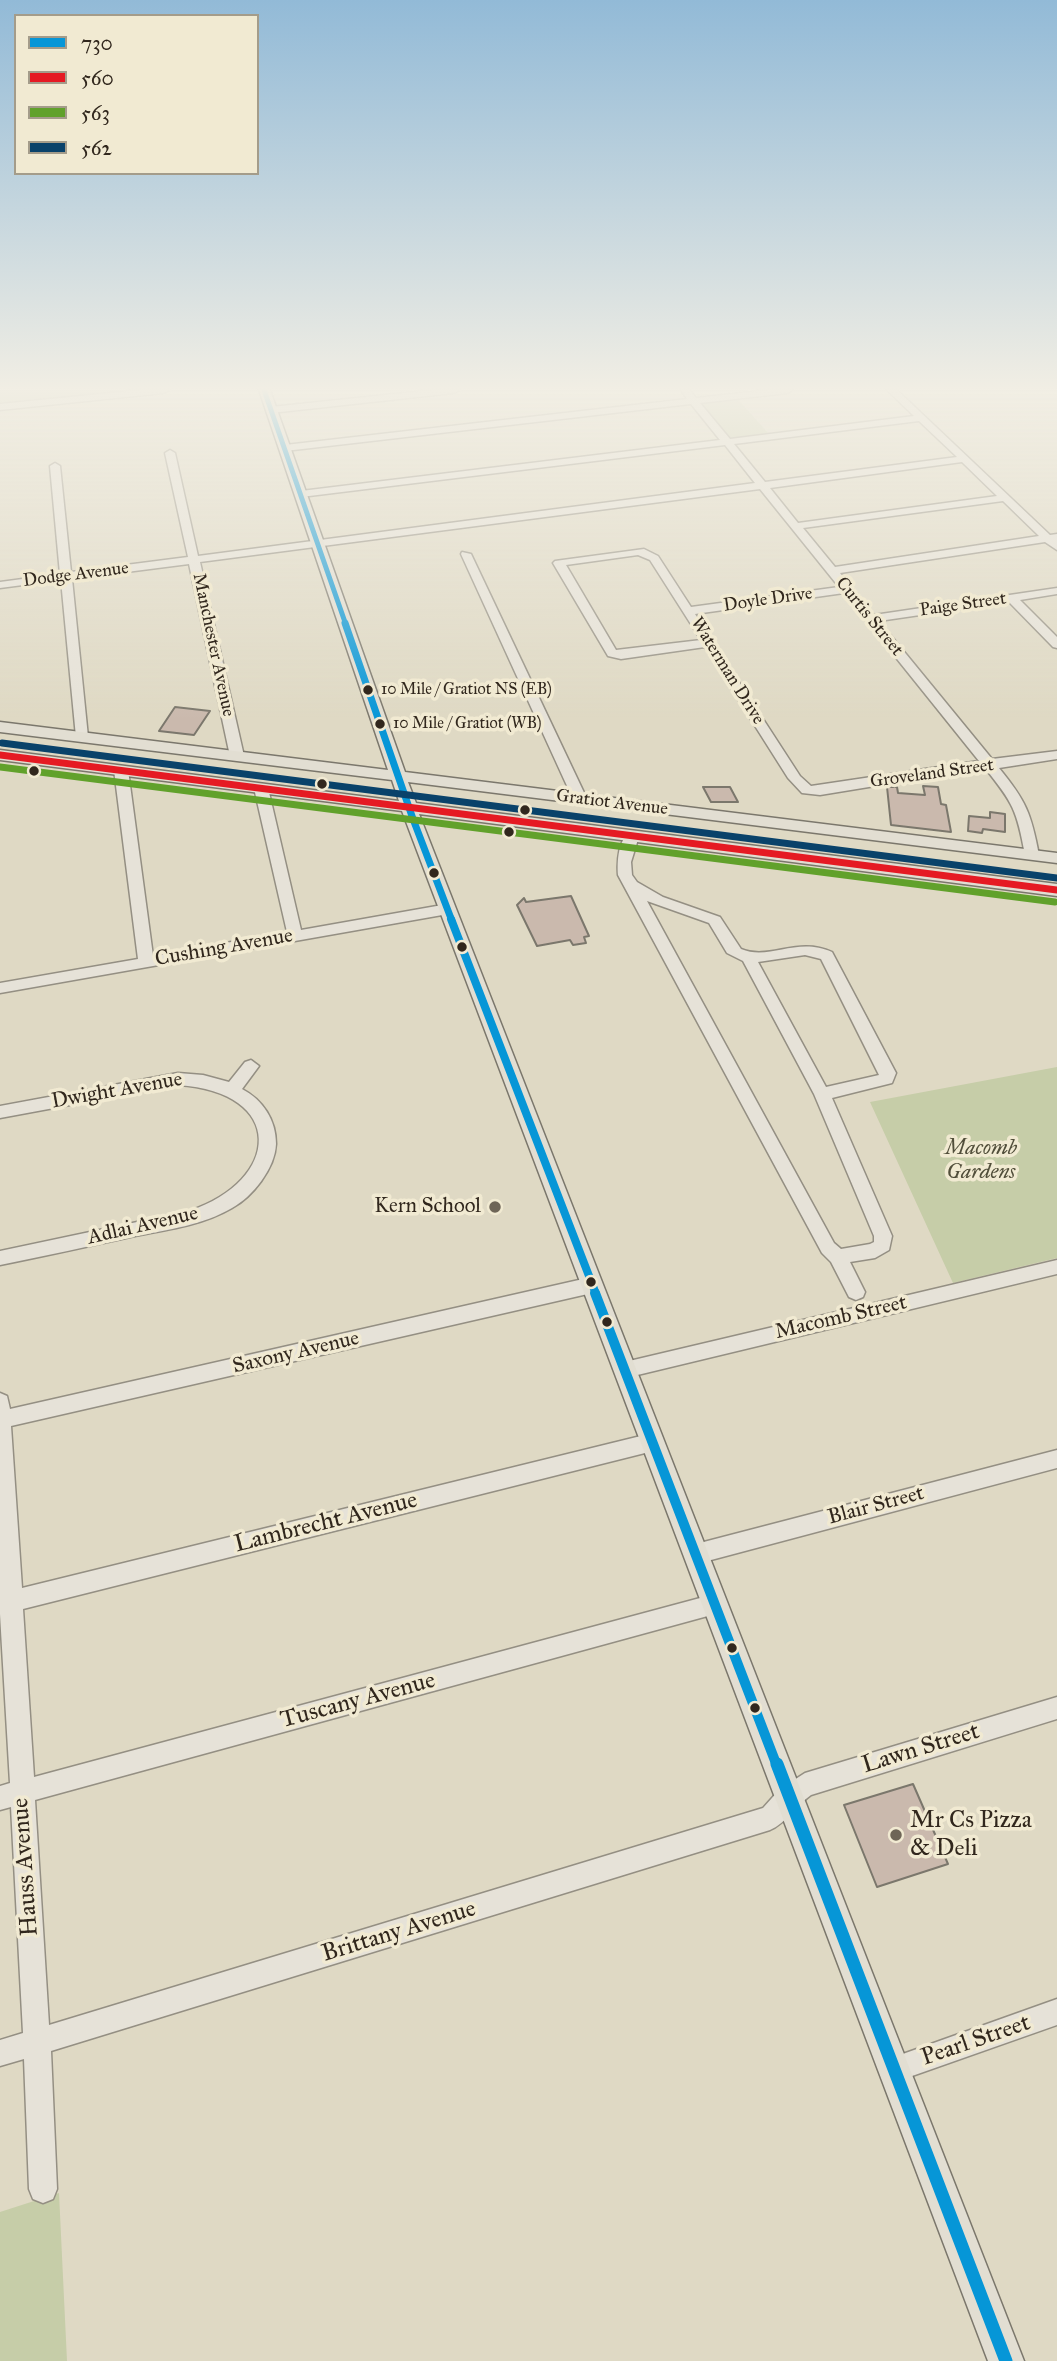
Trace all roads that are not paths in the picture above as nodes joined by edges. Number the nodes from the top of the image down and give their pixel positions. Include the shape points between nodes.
1 (58, 500) edge
2 (181, 500) edge
3 (302, 500) edge
4 (653, 500) edge
5 (775, 500) edge
6 (990, 500) edge
7 (1009, 500) edge
8 (796, 526) junction
9 (1052, 538) edge
10 (318, 543) junction
11 (1057, 547) edge
12 (466, 554) dead end
13 (195, 560) junction
14 (832, 571) junction
15 (64, 576) junction
16 (0, 585) edge
17 (846, 589) junction
18 (1057, 591) edge
19 (1012, 598) junction
20 (689, 611) junction
21 (870, 619) junction
22 (708, 643) junction
23 (1057, 644) edge
24 (0, 727) edge
25 (82, 737) junction
26 (106, 740) junction
27 (387, 741) junction
28 (181, 749) junction
29 (0, 755) edge
30 (1057, 755) edge
31 (237, 756) junction
32 (988, 763) junction
33 (74, 764) junction
34 (121, 770) junction
35 (356, 771) junction
36 (150, 774) junction
37 (398, 776) junction
38 (481, 787) junction
39 (261, 788) junction
40 (807, 790) joint
41 (335, 797) junction
42 (580, 799) junction
43 (409, 807) junction
44 (677, 811) junction
45 (459, 813) junction
46 (834, 830) junction
47 (632, 836) junction
48 (420, 838) junction
49 (655, 839) junction
50 (1032, 855) junction
51 (1057, 858) edge
52 (812, 859) junction
53 (634, 888) junction
54 (1057, 890) edge
55 (448, 909) junction
56 (295, 935) junction
57 (748, 957) junction
58 (146, 961) junction
59 (0, 988) edge
60 (251, 1066) dead end
61 (233, 1088) junction
62 (822, 1094) junction
63 (0, 1112) edge
64 (838, 1257) junction
65 (0, 1258) edge
66 (1055, 1271) edge
67 (592, 1285) junction
68 (856, 1292) dead end
69 (625, 1370) junction
70 (0, 1402) edge
71 (0, 1420) edge
72 (653, 1442) junction
73 (1057, 1459) edge
74 (696, 1554) junction
75 (6, 1602) edge
76 (715, 1604) junction
77 (1057, 1708) edge
78 (11, 1795) edge
79 (788, 1797) junction
80 (1057, 2012) edge
81 (37, 2042) junction
82 (0, 2053) edge
83 (895, 2069) junction
84 (43, 2189) dead end
85 (1006, 2361) edge

1 - 15 street
2 - 13 street, Manchester Avenue
3 - 10 main road
4 - 10 street, Dodge Avenue
5 - 8 street, Curtis Street
6 - 8 street
7 - 9 street
8 - 14 street, Curtis Street
9 - 11 street
9 - 14 street
10 - 13 street, Dodge Avenue
10 - 27 main road
12 - 42 street
13 - 15 street, Dodge Avenue
13 - 31 street, Manchester Avenue
14 - 17 street, Curtis Street
15 - 16 street, Dodge Avenue
15 - 25 street
17 - 20 street, Doyle Drive
17 - 21 street, Curtis Street
18 - 19 street, Paige Street
19 - 21 street, Paige Street
19 - 23 street
20 - 22 street, Waterman Drive
20 - 22 street, Waterman Drive via 647,552 559,563 612,653
21 - 32 street, Curtis Street
22 - 40 street, Waterman Drive
24 - 25 main road, Gratiot Avenue
25 - 26 main road, Gratiot Avenue
26 - 28 main road, Gratiot Avenue
26 - 33 main road via 104,752
27 - 35 main road via 379,757
27 - 37 main road
28 - 31 main road, Gratiot Avenue
28 - 36 main road via 155,760
29 - 33 main road, Gratiot Avenue
30 - 32 street, Groveland Street
31 - 35 main road, Gratiot Avenue
32 - 40 street, Groveland Street
32 - 50 street, Curtis Street via 1021,806
33 - 34 main road, Gratiot Avenue
34 - 36 main road, Gratiot Avenue
34 - 58 street
35 - 37 main road, Gratiot Avenue
35 - 41 main road via 357,787
36 - 39 main road, Gratiot Avenue
37 - 38 main road, Gratiot Avenue
37 - 43 main road
38 - 42 main road, Gratiot Avenue
38 - 45 main road via 461,798
39 - 41 main road, Gratiot Avenue
39 - 56 street
41 - 43 main road, Gratiot Avenue
42 - 44 main road, Gratiot Avenue
43 - 45 main road, Gratiot Avenue
43 - 48 main road
44 - 46 main road, Gratiot Avenue
44 - 49 main road via 680,827
45 - 47 main road, Gratiot Avenue
45 - 48 main road via 433,822
46 - 50 main road, Gratiot Avenue
46 - 52 main road via 808,845
47 - 49 main road, Gratiot Avenue
47 - 53 street via 624,863 625,877
48 - 55 main road
49 - 52 main road, Gratiot Avenue
50 - 51 main road, Gratiot Avenue
52 - 54 main road, Gratiot Avenue
53 - 57 street via 715,920 728,945
53 - 64 street via 828,1248
55 - 56 street, Cushing Avenue
55 - 67 main road
56 - 58 street, Cushing Avenue
57 - 62 street
57 - 62 street via 812,949 827,956 888,1073 886,1079
58 - 59 street, Cushing Avenue
60 - 61 street
61 - 63 street, Dwight Avenue via 209,1080 178,1079
61 - 65 street, Adlai Avenue via 253,1103 267,1135 259,1170 239,1195 189,1218
62 - 64 street via 883,1236 883,1245 875,1251
64 - 68 street
66 - 69 street, Macomb Street
67 - 69 main road
67 - 71 street, Saxony Avenue
69 - 72 main road
70 - 71 street, Hauss Avenue
71 - 75 street, Hauss Avenue
72 - 74 main road
72 - 75 street, Lambrecht Avenue
73 - 74 street, Blair Street
74 - 76 main road
75 - 78 street, Hauss Avenue
76 - 78 street, Tuscany Avenue
76 - 79 main road
77 - 79 street, Lawn Street via 805,1784
78 - 81 street, Hauss Avenue
79 - 81 street, Brittany Avenue via 770,1818
79 - 83 main road
80 - 83 street, Pearl Street
81 - 82 street, Brittany Avenue
81 - 84 street, Hauss Avenue
83 - 85 main road

